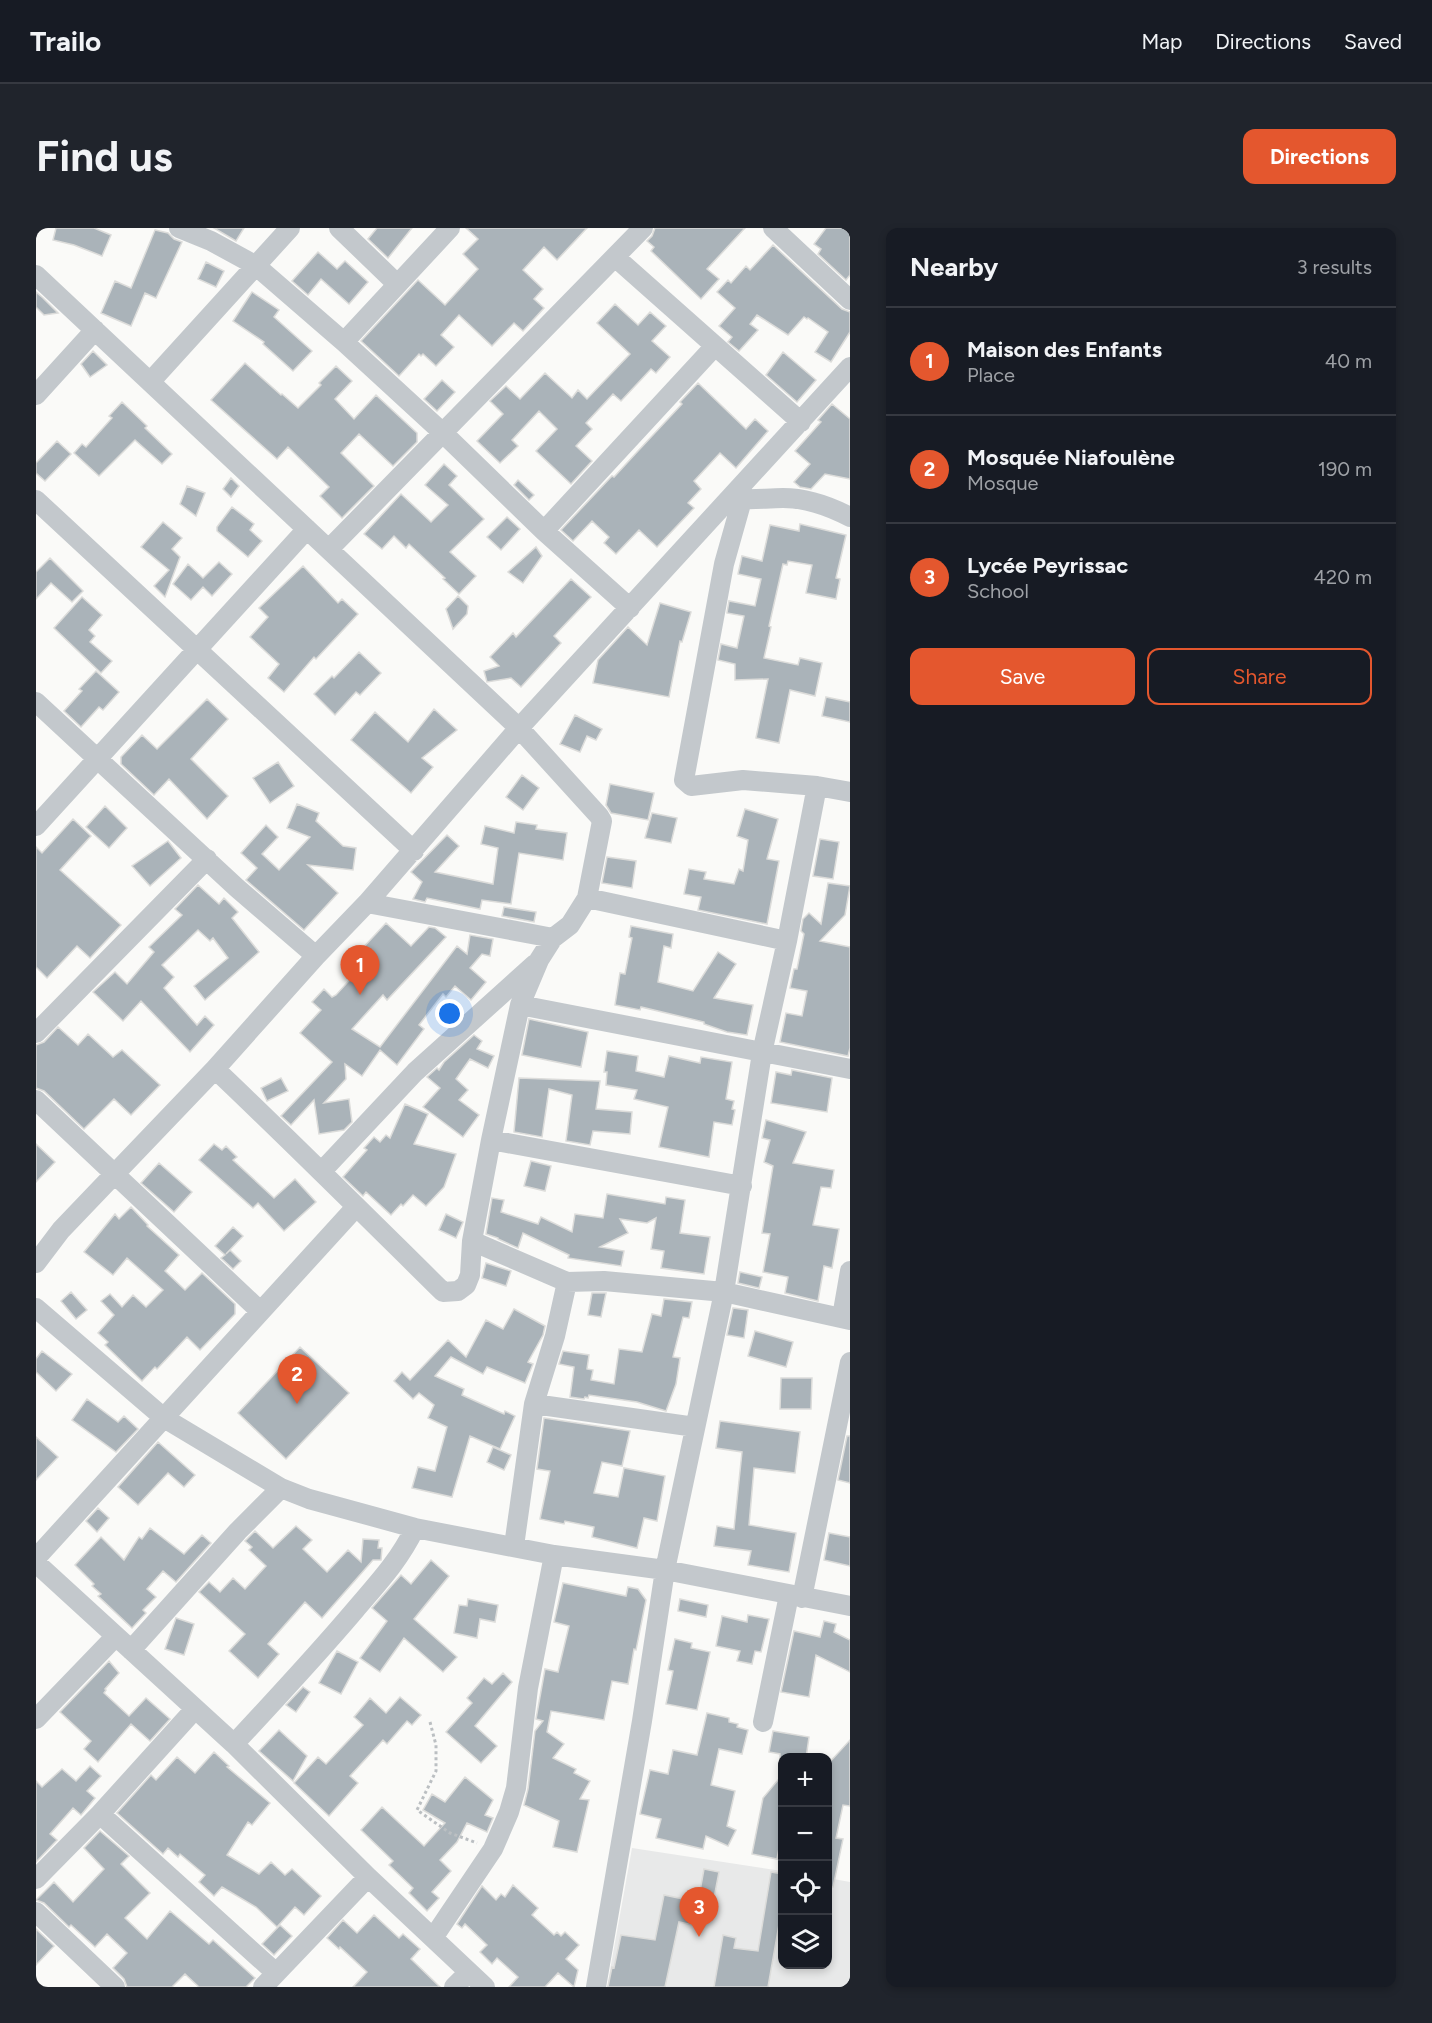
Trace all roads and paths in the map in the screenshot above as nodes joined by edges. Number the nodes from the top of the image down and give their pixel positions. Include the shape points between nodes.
1 (179, 228) edge
2 (290, 228) edge
3 (339, 228) edge
4 (450, 228) edge
5 (643, 228) edge
6 (773, 228) edge
7 (615, 257) junction
8 (255, 265) junction
9 (36, 275) edge
10 (397, 284) junction
11 (850, 300) edge
12 (95, 330) junction
13 (344, 342) junction
14 (715, 346) junction
15 (850, 367) edge
16 (151, 381) junction
17 (36, 395) edge
18 (801, 422) junction
19 (443, 433) junction
20 (736, 499) junction
21 (36, 500) edge
22 (850, 517) edge
23 (307, 529) junction
24 (544, 531) junction
25 (329, 549) junction
26 (630, 608) junction
27 (198, 649) junction
28 (36, 702) edge
29 (519, 728) junction
30 (98, 759) junction
31 (817, 786) junction
32 (850, 792) edge
33 (36, 826) edge
34 (414, 851) junction
35 (207, 859) junction
36 (587, 898) junction
37 (367, 903) junction
38 (553, 938) junction
39 (787, 941) junction
40 (316, 956) junction
41 (539, 960) junction
42 (520, 1005) junction
43 (36, 1033) edge
44 (762, 1053) junction
45 (215, 1069) junction
46 (850, 1069) edge
47 (36, 1100) edge
48 (491, 1140) junction
49 (322, 1170) junction
50 (116, 1174) junction
51 (742, 1186) junction
52 (356, 1207) junction
53 (472, 1241) junction
54 (36, 1263) edge
55 (850, 1271) edge
56 (567, 1282) junction
57 (724, 1292) junction
58 (36, 1308) edge
59 (260, 1311) junction
60 (846, 1319) edge
61 (850, 1362) edge
62 (534, 1404) junction
63 (164, 1418) junction
64 (695, 1427) junction
65 (282, 1488) junction
66 (415, 1528) junction
67 (514, 1546) junction
68 (554, 1555) junction
69 (36, 1558) edge
70 (36, 1563) edge
71 (665, 1570) junction
72 (795, 1596) junction
73 (850, 1606) edge
74 (115, 1637) junction
75 (131, 1650) junction
76 (195, 1709) junction
77 (36, 1719) edge
78 (430, 1722) dead end
79 (763, 1722) dead end
80 (234, 1744) junction
81 (100, 1814) junction
82 (493, 1848) junction
83 (368, 1877) junction
84 (36, 1879) edge
85 (36, 1912) edge
86 (433, 1938) junction
87 (469, 1972) junction
88 (269, 1980) edge
89 (116, 1987) edge
90 (454, 1987) edge
91 (485, 1987) edge
92 (596, 1987) edge

1 - 8 street via 211,240
2 - 8 street
3 - 10 street
4 - 10 street
5 - 7 street
6 - 11 street
7 - 14 street
7 - 19 street
8 - 13 street
8 - 16 street
9 - 12 street
10 - 13 street
12 - 16 street
12 - 17 street
13 - 19 street
14 - 18 street
14 - 24 street
15 - 18 street
16 - 23 street
18 - 20 street
19 - 24 street
19 - 25 street
20 - 22 street via 812,501
20 - 26 street
20 - 31 street via 684,780 691,786 743,780
21 - 27 street
23 - 25 street
23 - 27 street
24 - 26 street
25 - 29 street
26 - 29 street
27 - 30 street
27 - 34 street
28 - 30 street
29 - 34 street
29 - 36 street via 602,821
30 - 33 street
30 - 35 street
31 - 32 street
31 - 39 street
34 - 37 street
35 - 40 street
35 - 43 street
36 - 38 street via 570,925
36 - 39 street
37 - 38 street
37 - 40 street
38 - 41 street
39 - 44 street
40 - 45 street
41 - 42 street
41 - 49 street via 416,1072
42 - 44 street
42 - 48 street
44 - 46 street
44 - 51 street
45 - 49 street
45 - 50 street
47 - 50 street
48 - 51 street
48 - 53 street
49 - 52 street
50 - 54 street via 61,1230
50 - 59 street
51 - 57 street
52 - 53 street via 443,1292 458,1291 466,1285
52 - 59 street
53 - 56 street
55 - 60 street
56 - 57 street via 603,1281
56 - 62 street
57 - 60 street
57 - 64 street
58 - 63 street
59 - 63 street
61 - 72 street
62 - 64 street
62 - 67 street
63 - 65 street
63 - 69 street
64 - 71 street
65 - 66 street
65 - 75 street
66 - 67 street
66 - 80 street via 384,1577
67 - 68 street
68 - 71 street
68 - 82 street via 528,1688 516,1788
70 - 74 street
71 - 72 street
71 - 92 street
72 - 73 street
72 - 79 street
74 - 75 street
74 - 77 street
75 - 76 street
76 - 80 street
76 - 81 street
78 - 82 path via 436,1745 436,1771 417,1810 450,1833
80 - 83 street
81 - 84 street
81 - 88 street
82 - 86 street
83 - 86 street
83 - 88 street
85 - 89 street
86 - 87 street
87 - 90 street
87 - 91 street

